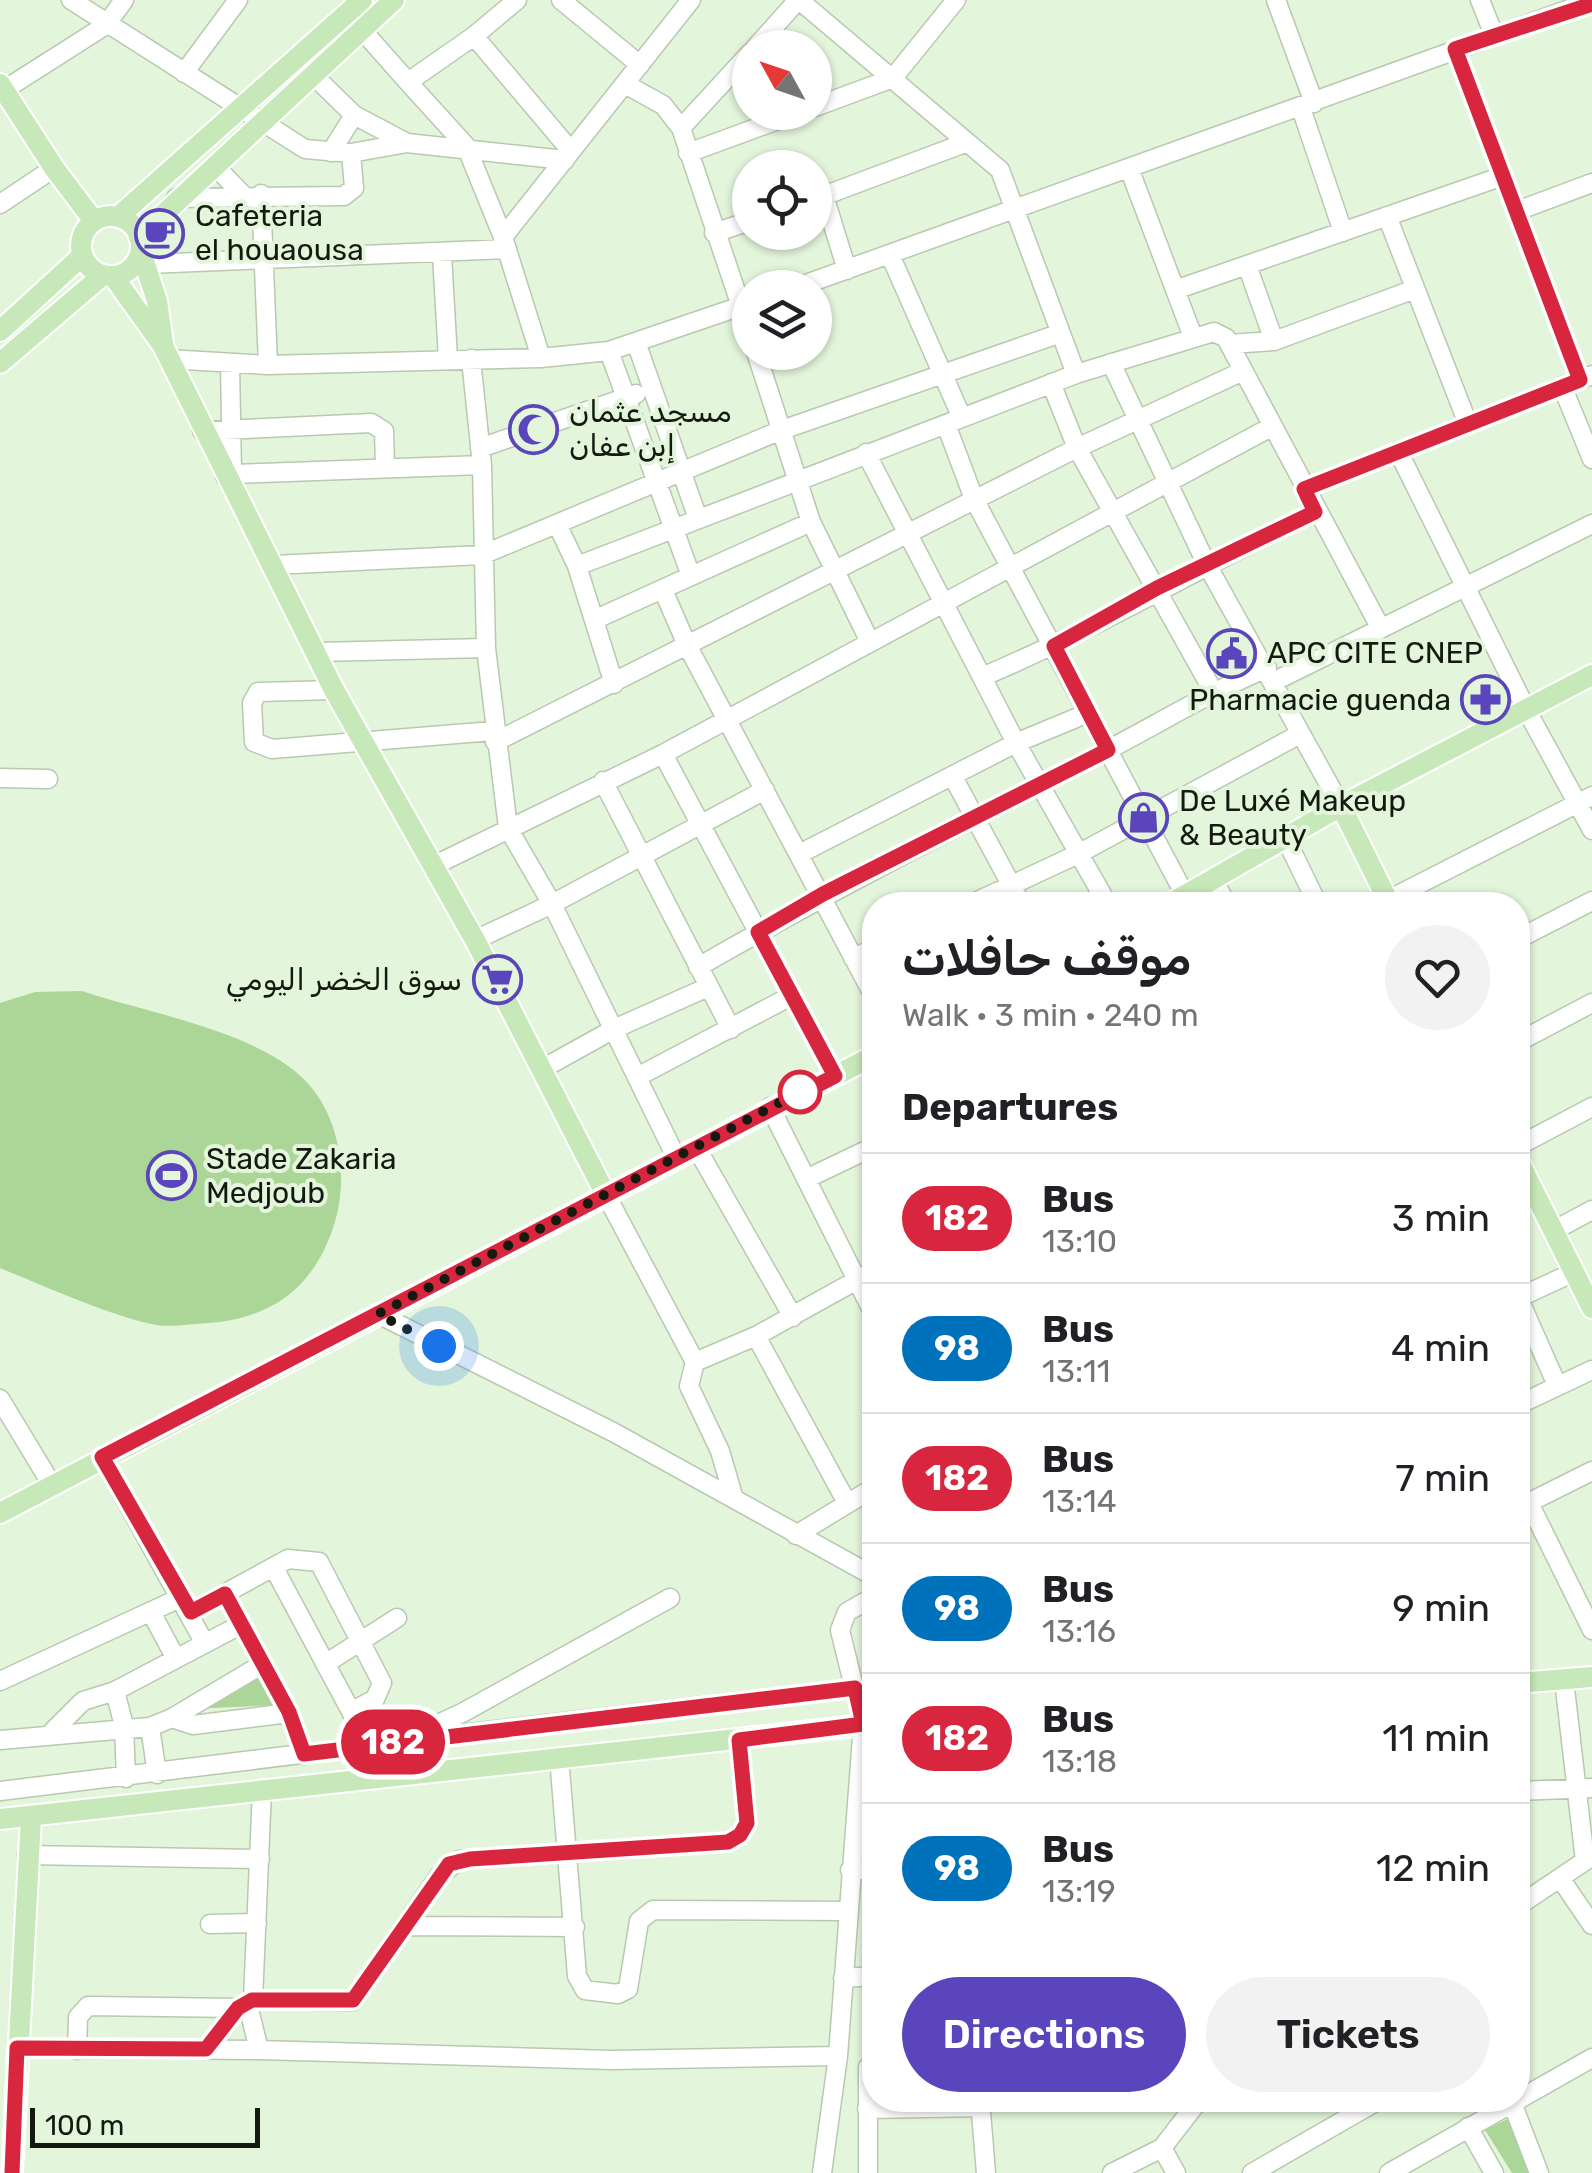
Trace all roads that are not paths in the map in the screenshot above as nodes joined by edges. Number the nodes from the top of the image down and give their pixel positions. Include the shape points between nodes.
1 (71, 0) edge
2 (124, 0) edge
3 (238, 0) edge
4 (362, 0) edge
5 (394, 0) edge
6 (516, 0) edge
7 (561, 0) edge
8 (798, 0) edge
9 (956, 0) edge
10 (1276, 0) edge
11 (1480, 0) edge
12 (689, 1) edge
13 (1591, 1) edge
14 (106, 25) junction
15 (362, 30) junction
16 (770, 30) edge
17 (1494, 35) junction
18 (474, 36) junction
19 (1455, 49) junction
20 (640, 65) junction
21 (732, 72) edge
22 (184, 73) junction
23 (313, 76) junction
24 (893, 78) junction
25 (408, 82) junction
26 (625, 84) junction
27 (2, 87) edge
28 (832, 101) edge
29 (1307, 106) junction
30 (242, 109) junction
31 (354, 116) junction
32 (264, 120) junction
33 (681, 128) junction
34 (752, 130) edge
35 (407, 142) junction
36 (966, 142) junction
37 (466, 146) junction
38 (331, 152) junction
39 (351, 153) junction
40 (688, 154) junction
41 (568, 155) junction
42 (215, 166) junction
43 (54, 168) junction
44 (1129, 168) junction
45 (1503, 176) junction
46 (1592, 184) edge
47 (832, 192) edge
48 (252, 195) junction
49 (176, 198) junction
50 (0, 204) edge
51 (1016, 210) junction
52 (1517, 211) junction
53 (1387, 216) junction
54 (118, 217) junction
55 (94, 220) junction
56 (732, 227) edge
57 (832, 229) edge
58 (1343, 232) junction
59 (714, 233) junction
60 (505, 243) junction
61 (143, 251) junction
62 (442, 255) junction
63 (82, 256) junction
64 (891, 256) junction
65 (262, 260) junction
66 (1247, 265) junction
67 (847, 270) junction
68 (732, 273) edge
69 (832, 275) edge
70 (108, 276) junction
71 (1175, 290) junction
72 (1415, 290) junction
73 (732, 309) edge
74 (0, 331) edge
75 (1058, 334) junction
76 (1193, 338) junction
77 (1274, 341) junction
78 (636, 342) junction
79 (1230, 344) junction
80 (609, 351) junction
81 (166, 352) junction
82 (541, 358) junction
83 (448, 359) junction
84 (471, 359) junction
85 (0, 363) edge
86 (1110, 363) junction
87 (230, 364) junction
88 (268, 365) junction
89 (761, 370) edge
90 (944, 372) junction
91 (1241, 372) junction
92 (1076, 374) junction
93 (1578, 380) edge
94 (1051, 384) junction
95 (652, 388) junction
96 (625, 397) junction
97 (954, 422) junction
98 (1135, 422) junction
99 (1468, 424) junction
100 (1272, 427) junction
101 (232, 428) junction
102 (778, 430) junction
103 (202, 431) junction
104 (1077, 448) junction
105 (1398, 451) junction
106 (866, 453) junction
107 (481, 456) junction
108 (1592, 459) edge
109 (385, 468) junction
110 (683, 472) junction
111 (229, 475) junction
112 (794, 481) junction
113 (1166, 482) junction
114 (656, 485) junction
115 (1304, 489) junction
116 (974, 499) junction
117 (1112, 510) junction
118 (1315, 512) junction
119 (697, 516) junction
120 (811, 522) junction
121 (1592, 524) edge
122 (558, 526) junction
123 (671, 528) junction
124 (907, 534) junction
125 (482, 555) junction
126 (1206, 563) junction
127 (272, 565) junction
128 (577, 566) junction
129 (1010, 566) junction
130 (832, 570) junction
131 (691, 576) junction
132 (1467, 585) junction
133 (1157, 588) junction
134 (664, 590) junction
135 (942, 604) junction
136 (596, 619) junction
137 (1380, 627) junction
138 (869, 640) junction
139 (688, 645) junction
140 (1054, 646) junction
141 (486, 648) junction
142 (318, 652) junction
143 (1271, 675) junction
144 (1592, 675) edge
145 (982, 677) junction
146 (614, 684) junction
147 (334, 690) junction
148 (1213, 691) junction
149 (1526, 709) junction
150 (1088, 713) junction
151 (726, 716) junction
152 (1300, 734) junction
153 (494, 736) junction
154 (362, 743) junction
155 (1016, 743) junction
156 (1108, 750) junction
157 (662, 754) junction
158 (0, 778) edge
159 (953, 778) junction
160 (48, 779) dead end
161 (603, 781) junction
162 (1040, 784) junction
163 (765, 790) junction
164 (1584, 799) edge
165 (1340, 806) junction
166 (976, 818) junction
167 (1148, 818) junction
168 (700, 824) junction
169 (508, 828) junction
170 (1592, 830) edge
171 (1285, 837) junction
172 (801, 854) junction
173 (1078, 854) junction
174 (640, 857) junction
175 (433, 866) junction
176 (1213, 878) junction
177 (1011, 886) junction
178 (997, 892) edge
179 (1014, 892) edge
180 (1100, 892) edge
181 (1173, 892) edge
182 (1189, 892) edge
183 (1220, 892) edge
184 (1312, 892) edge
185 (1383, 892) edge
186 (1410, 892) edge
187 (823, 894) junction
188 (1592, 901) edge
189 (552, 904) junction
190 (758, 932) junction
191 (1530, 932) edge
192 (476, 940) junction
193 (862, 954) edge
194 (853, 958) junction
195 (698, 966) junction
196 (862, 974) edge
197 (708, 987) junction
198 (791, 996) junction
199 (1592, 1002) edge
200 (731, 1029) junction
201 (614, 1030) junction
202 (1530, 1036) edge
203 (862, 1062) edge
204 (542, 1070) junction
205 (638, 1076) junction
206 (835, 1076) junction
207 (770, 1107) junction
208 (1592, 1107) edge
209 (1530, 1140) edge
210 (686, 1152) junction
211 (862, 1152) edge
212 (806, 1179) junction
213 (605, 1193) junction
214 (1530, 1196) edge
215 (1592, 1210) edge
216 (1553, 1230) junction
217 (1574, 1272) junction
218 (862, 1276) edge
219 (856, 1279) junction
220 (862, 1291) edge
221 (1530, 1292) edge
222 (1592, 1308) edge
223 (378, 1314) junction
224 (792, 1317) junction
225 (1530, 1325) edge
226 (756, 1336) junction
227 (695, 1362) junction
228 (1592, 1370) edge
229 (1556, 1385) junction
230 (0, 1399) edge
231 (1530, 1399) edge
232 (102, 1457) junction
233 (1592, 1471) edge
234 (52, 1485) junction
235 (862, 1493) edge
236 (734, 1499) junction
237 (846, 1501) junction
238 (1530, 1502) edge
239 (0, 1513) edge
240 (1530, 1519) edge
241 (796, 1536) junction
242 (274, 1568) junction
243 (862, 1570) edge
244 (225, 1594) junction
245 (670, 1598) dead end
246 (862, 1602) edge
247 (186, 1604) junction
248 (151, 1612) junction
249 (397, 1618) dead end
250 (240, 1624) junction
251 (1592, 1630) edge
252 (362, 1640) junction
253 (204, 1642) junction
254 (175, 1657) junction
255 (262, 1664) junction
256 (325, 1664) junction
257 (1592, 1677) edge
258 (1564, 1680) junction
259 (0, 1681) edge
260 (1530, 1682) edge
261 (855, 1688) junction
262 (115, 1691) junction
263 (862, 1706) edge
264 (289, 1712) junction
265 (351, 1712) junction
266 (172, 1718) junction
267 (862, 1725) edge
268 (124, 1726) junction
269 (150, 1727) junction
270 (51, 1733) junction
271 (0, 1740) edge
272 (739, 1740) junction
273 (399, 1742) junction
274 (369, 1745) junction
275 (304, 1754) junction
276 (559, 1757) junction
277 (157, 1774) junction
278 (126, 1778) junction
279 (862, 1778) edge
280 (1584, 1788) edge
281 (262, 1790) junction
282 (1530, 1790) edge
283 (0, 1791) edge
284 (31, 1818) junction
285 (0, 1819) edge
286 (570, 1852) junction
287 (27, 1856) junction
288 (260, 1859) junction
289 (1588, 1859) edge
290 (850, 1870) junction
291 (862, 1870) edge
292 (1560, 1878) junction
293 (1530, 1898) edge
294 (847, 1911) junction
295 (257, 1923) junction
296 (210, 1924) dead end
297 (1592, 1925) edge
298 (404, 1926) junction
299 (575, 1927) junction
300 (862, 1977) edge
301 (844, 1978) junction
302 (246, 2004) junction
303 (17, 2048) junction
304 (206, 2049) junction
305 (77, 2050) junction
306 (259, 2050) junction
307 (1592, 2058) edge
308 (837, 2062) junction
309 (862, 2065) edge
310 (1530, 2092) edge
311 (867, 2112) edge
312 (981, 2112) edge
313 (1190, 2112) edge
314 (1345, 2112) edge
315 (1494, 2112) edge
316 (1516, 2112) edge
317 (1468, 2127) junction
318 (1162, 2148) junction
319 (12, 2173) edge
320 (822, 2173) edge
321 (868, 2173) edge
322 (986, 2173) edge
323 (1112, 2173) edge
324 (1176, 2173) edge
325 (1252, 2173) edge
326 (1388, 2173) edge
327 (1494, 2173) edge
328 (1539, 2173) edge

1 - 14 street
2 - 14 street
3 - 22 street
4 - 30 main road
5 - 15 main road
6 - 18 street
7 - 20 street
8 - 16 street
8 - 24 street
9 - 24 street
10 - 29 street
11 - 17 street
12 - 20 street
13 - 17 street
14 - 22 street
14 - 27 street
15 - 23 main road
15 - 25 street
17 - 19 street
18 - 25 street
18 - 41 street
19 - 29 street
19 - 45 street
20 - 26 street
21 - 33 street
22 - 30 street
23 - 31 street
23 - 32 main road
24 - 28 street
24 - 36 street
25 - 37 street
26 - 33 street via 663,105
26 - 41 street
27 - 43 main road
29 - 44 street
29 - 58 street
30 - 32 street
30 - 54 main road
31 - 35 street
31 - 38 street
32 - 38 street via 296,146
32 - 42 main road
33 - 40 street
34 - 40 street
35 - 37 street
35 - 39 street
36 - 47 street
36 - 51 street via 1000,170
37 - 41 street
37 - 60 street
38 - 39 street
39 - 48 street via 350,194
40 - 59 street
41 - 60 street
42 - 48 street
42 - 49 main road
43 - 50 street
43 - 55 main road
44 - 51 street
44 - 71 street
45 - 52 street
45 - 53 street
46 - 52 street
48 - 49 street
48 - 65 street
49 - 61 main road
51 - 64 street
51 - 75 street
52 - 93 street
53 - 58 street
53 - 72 street
54 - 55 main road
54 - 61 main road via 132,224
55 - 63 main road via 82,236
56 - 59 street
57 - 67 street
58 - 66 street
59 - 68 street
60 - 62 street
60 - 82 street
61 - 65 street
61 - 70 main road via 131,268
61 - 81 main road
62 - 65 street
62 - 83 street
63 - 70 main road
63 - 74 main road
64 - 67 street
64 - 90 street
65 - 88 street
66 - 71 street
66 - 77 street
67 - 69 street
70 - 81 main road
70 - 85 main road
71 - 76 street
72 - 77 street
72 - 99 street
73 - 78 street
75 - 90 street
75 - 92 street
76 - 79 street via 1214,332
76 - 86 street
77 - 79 street
78 - 80 street
78 - 95 street
79 - 91 street
80 - 82 street
80 - 96 street
81 - 87 street
81 - 103 main road
82 - 84 street
83 - 84 street
83 - 88 street
84 - 107 street
86 - 92 street
86 - 98 street
87 - 88 street
87 - 101 street
89 - 102 street
90 - 97 street
90 - 102 street
91 - 98 street
91 - 100 street
92 - 94 street
93 - 99 street
93 - 108 street
94 - 97 street
94 - 104 street
95 - 96 street
95 - 110 street
96 - 107 street
96 - 114 street
97 - 106 street
97 - 116 street
98 - 104 street
98 - 113 street
99 - 105 street
100 - 113 street
100 - 115 street
101 - 103 street
101 - 109 street via 372,423 384,431
101 - 111 street
102 - 110 street
102 - 112 street
103 - 111 main road
104 - 116 street
104 - 117 street
105 - 115 street
105 - 132 street
106 - 112 street
106 - 124 street
107 - 109 street
107 - 125 street
109 - 111 street
110 - 114 street
110 - 119 street
111 - 127 main road
112 - 119 street
112 - 120 street
113 - 117 street
113 - 126 street
114 - 122 street
114 - 123 street
115 - 118 street
116 - 124 street
116 - 129 street
117 - 129 street
117 - 133 street
118 - 126 street
118 - 137 street
119 - 123 street
120 - 130 street
120 - 131 street
121 - 132 street
122 - 125 street
122 - 128 street
123 - 128 street
123 - 131 street
124 - 130 street
124 - 135 street
125 - 127 street
125 - 141 street
126 - 133 street
126 - 143 street
127 - 142 main road
128 - 136 street
129 - 135 street
129 - 140 street
130 - 138 street
130 - 139 street
131 - 134 street
132 - 137 street
132 - 149 street
133 - 140 street
133 - 148 street
134 - 136 street
134 - 139 street
135 - 138 street
135 - 145 street
136 - 146 street
137 - 143 street
138 - 151 street
139 - 146 street
139 - 151 street
140 - 145 street
140 - 150 street
141 - 142 street
141 - 153 street
142 - 147 main road
143 - 148 street
143 - 152 street
144 - 149 main road
145 - 155 street
146 - 153 street
147 - 154 main road
147 - 154 street via 258,692 252,703 254,742 272,749
148 - 156 street
149 - 164 street
149 - 165 main road
150 - 155 street
150 - 156 street
151 - 157 street
151 - 163 street
152 - 165 street
152 - 167 street
153 - 154 street
153 - 169 street
154 - 175 main road
155 - 159 street
155 - 162 street
156 - 162 street
156 - 167 street
157 - 161 street
157 - 168 street
158 - 160 street
159 - 166 street
159 - 172 street
161 - 169 street
161 - 174 street
162 - 166 street
162 - 173 street
163 - 168 street
163 - 172 street
164 - 170 street
164 - 186 street
165 - 171 main road
165 - 185 main road
166 - 177 street
166 - 187 street
167 - 173 street
167 - 181 street
168 - 174 street
168 - 190 street
169 - 175 street
169 - 189 street
171 - 176 main road
171 - 184 street
172 - 187 street
173 - 177 street
173 - 180 street
174 - 189 street
174 - 195 street
175 - 192 main road
176 - 182 main road
176 - 183 street
177 - 178 street
177 - 179 street
187 - 190 street
187 - 194 street
188 - 191 street
189 - 192 street
189 - 201 street
190 - 195 street
190 - 198 street
192 - 204 main road
193 - 194 street
194 - 196 street
195 - 197 street
197 - 200 street
197 - 201 street
198 - 200 street
198 - 206 street
199 - 202 street
200 - 205 street
201 - 204 street
201 - 205 street
203 - 206 main road
204 - 213 main road
205 - 210 street
206 - 207 main road
207 - 210 main road
207 - 212 street
208 - 209 street
210 - 213 main road
210 - 224 street
211 - 212 street
212 - 219 street
213 - 223 main road
213 - 227 street
214 - 216 main road
215 - 216 street
216 - 217 main road
217 - 221 street
217 - 222 main road
218 - 219 street
219 - 220 street
219 - 224 street
223 - 232 main road
223 - 236 street
224 - 226 street
225 - 229 street
226 - 227 street
226 - 237 street
227 - 236 street via 689,1386 720,1450
228 - 229 street
229 - 231 street
230 - 234 street
232 - 234 main road
232 - 247 street
233 - 238 street
234 - 239 main road
235 - 237 street
236 - 241 street
237 - 241 street
240 - 251 street
241 - 243 street
242 - 244 street
242 - 252 street via 293,1558 318,1562
242 - 256 street
244 - 247 street
244 - 250 street
245 - 273 street
246 - 261 street via 841,1621
247 - 248 street
247 - 253 street
248 - 254 street
248 - 259 street
249 - 252 street
250 - 253 street
250 - 255 street
252 - 256 street
252 - 265 street via 382,1683 375,1699
253 - 254 street
254 - 262 street
255 - 264 street
255 - 266 street
256 - 265 street
257 - 258 main road
258 - 260 main road
258 - 280 street
261 - 263 street
261 - 273 street
262 - 268 street
262 - 270 street via 75,1705
264 - 266 street via 193,1724
264 - 275 street
265 - 274 street
266 - 269 street
267 - 272 main road
268 - 269 street
268 - 270 street
268 - 278 street
269 - 277 street
270 - 271 street
272 - 276 main road
272 - 286 street via 748,1802 740,1835 728,1842
273 - 274 street
274 - 275 street
275 - 277 street
276 - 281 main road
276 - 286 street
277 - 278 street
278 - 283 street
279 - 290 street
280 - 282 street
280 - 289 street
281 - 284 main road
281 - 288 street
284 - 285 main road
284 - 287 main road
286 - 298 street via 459,1860 439,1876
286 - 299 street
287 - 288 street
287 - 303 main road
288 - 295 street
289 - 292 street
290 - 291 street
290 - 294 street
292 - 293 street
292 - 297 street
294 - 299 street via 653,1910 639,1922 631,1982 618,1994 582,1986
294 - 301 street
295 - 296 street
295 - 302 street
298 - 299 street
298 - 302 street via 353,2000
300 - 301 street
301 - 308 street
302 - 304 street
302 - 305 street via 88,2006 78,2017
302 - 306 street
303 - 305 street
303 - 319 main road
304 - 305 street
304 - 306 street
306 - 308 street
307 - 310 street
308 - 309 street
308 - 320 street
311 - 321 street
312 - 322 street
313 - 318 street
314 - 325 street
315 - 317 street
316 - 328 street
317 - 326 street
317 - 327 street
318 - 323 street
318 - 324 street

